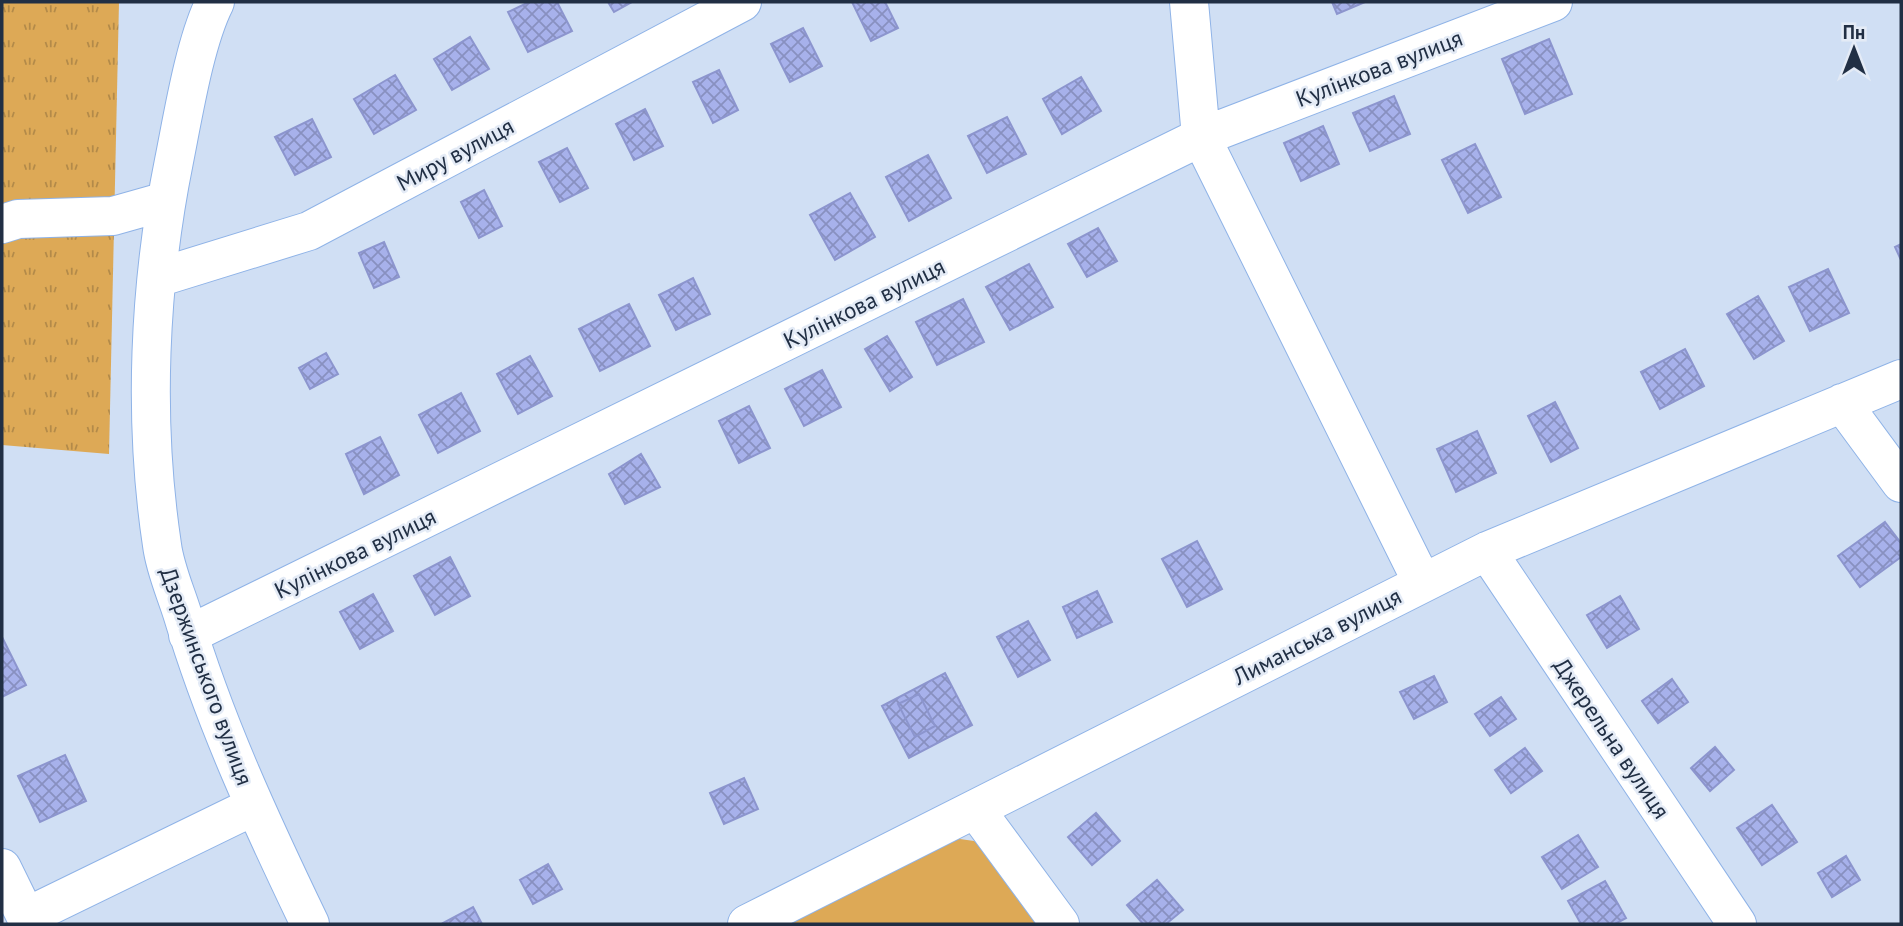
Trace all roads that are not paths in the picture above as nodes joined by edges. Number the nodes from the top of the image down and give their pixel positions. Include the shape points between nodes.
1 (215, 2) edge
2 (742, 2) edge
3 (1189, 2) edge
4 (1553, 2) edge
5 (1201, 137) junction
6 (166, 201) junction
7 (2, 223) edge
8 (157, 278) junction
9 (1901, 379) edge
10 (1842, 403) junction
11 (1901, 483) edge
12 (1487, 551) junction
13 (1422, 582) junction
14 (188, 635) junction
15 (254, 806) junction
16 (976, 810) junction
17 (2, 868) edge
18 (310, 924) edge
19 (747, 924) edge
20 (1060, 924) edge
21 (1737, 924) edge

1 - 6 street, Дзержинського вулиця via 185,107
2 - 8 street, Миру вулиця via 309,231
3 - 5 street
4 - 5 street, Кулінкова вулиця
5 - 13 street
5 - 14 street, Кулінкова вулиця
6 - 7 street via 113,216
6 - 8 street, Дзержинського вулиця
8 - 14 street, Дзержинського вулиця via 152,419 162,547
9 - 10 street, Лиманська вулиця
10 - 11 street
10 - 12 street, Лиманська вулиця
12 - 13 street, Лиманська вулиця
12 - 21 street, Джерельна вулиця
13 - 16 street, Лиманська вулиця
14 - 15 street, Дзержинського вулиця
15 - 17 street via 26,917
15 - 18 street, Дзержинського вулиця
16 - 19 street, Лиманська вулиця
16 - 20 street

